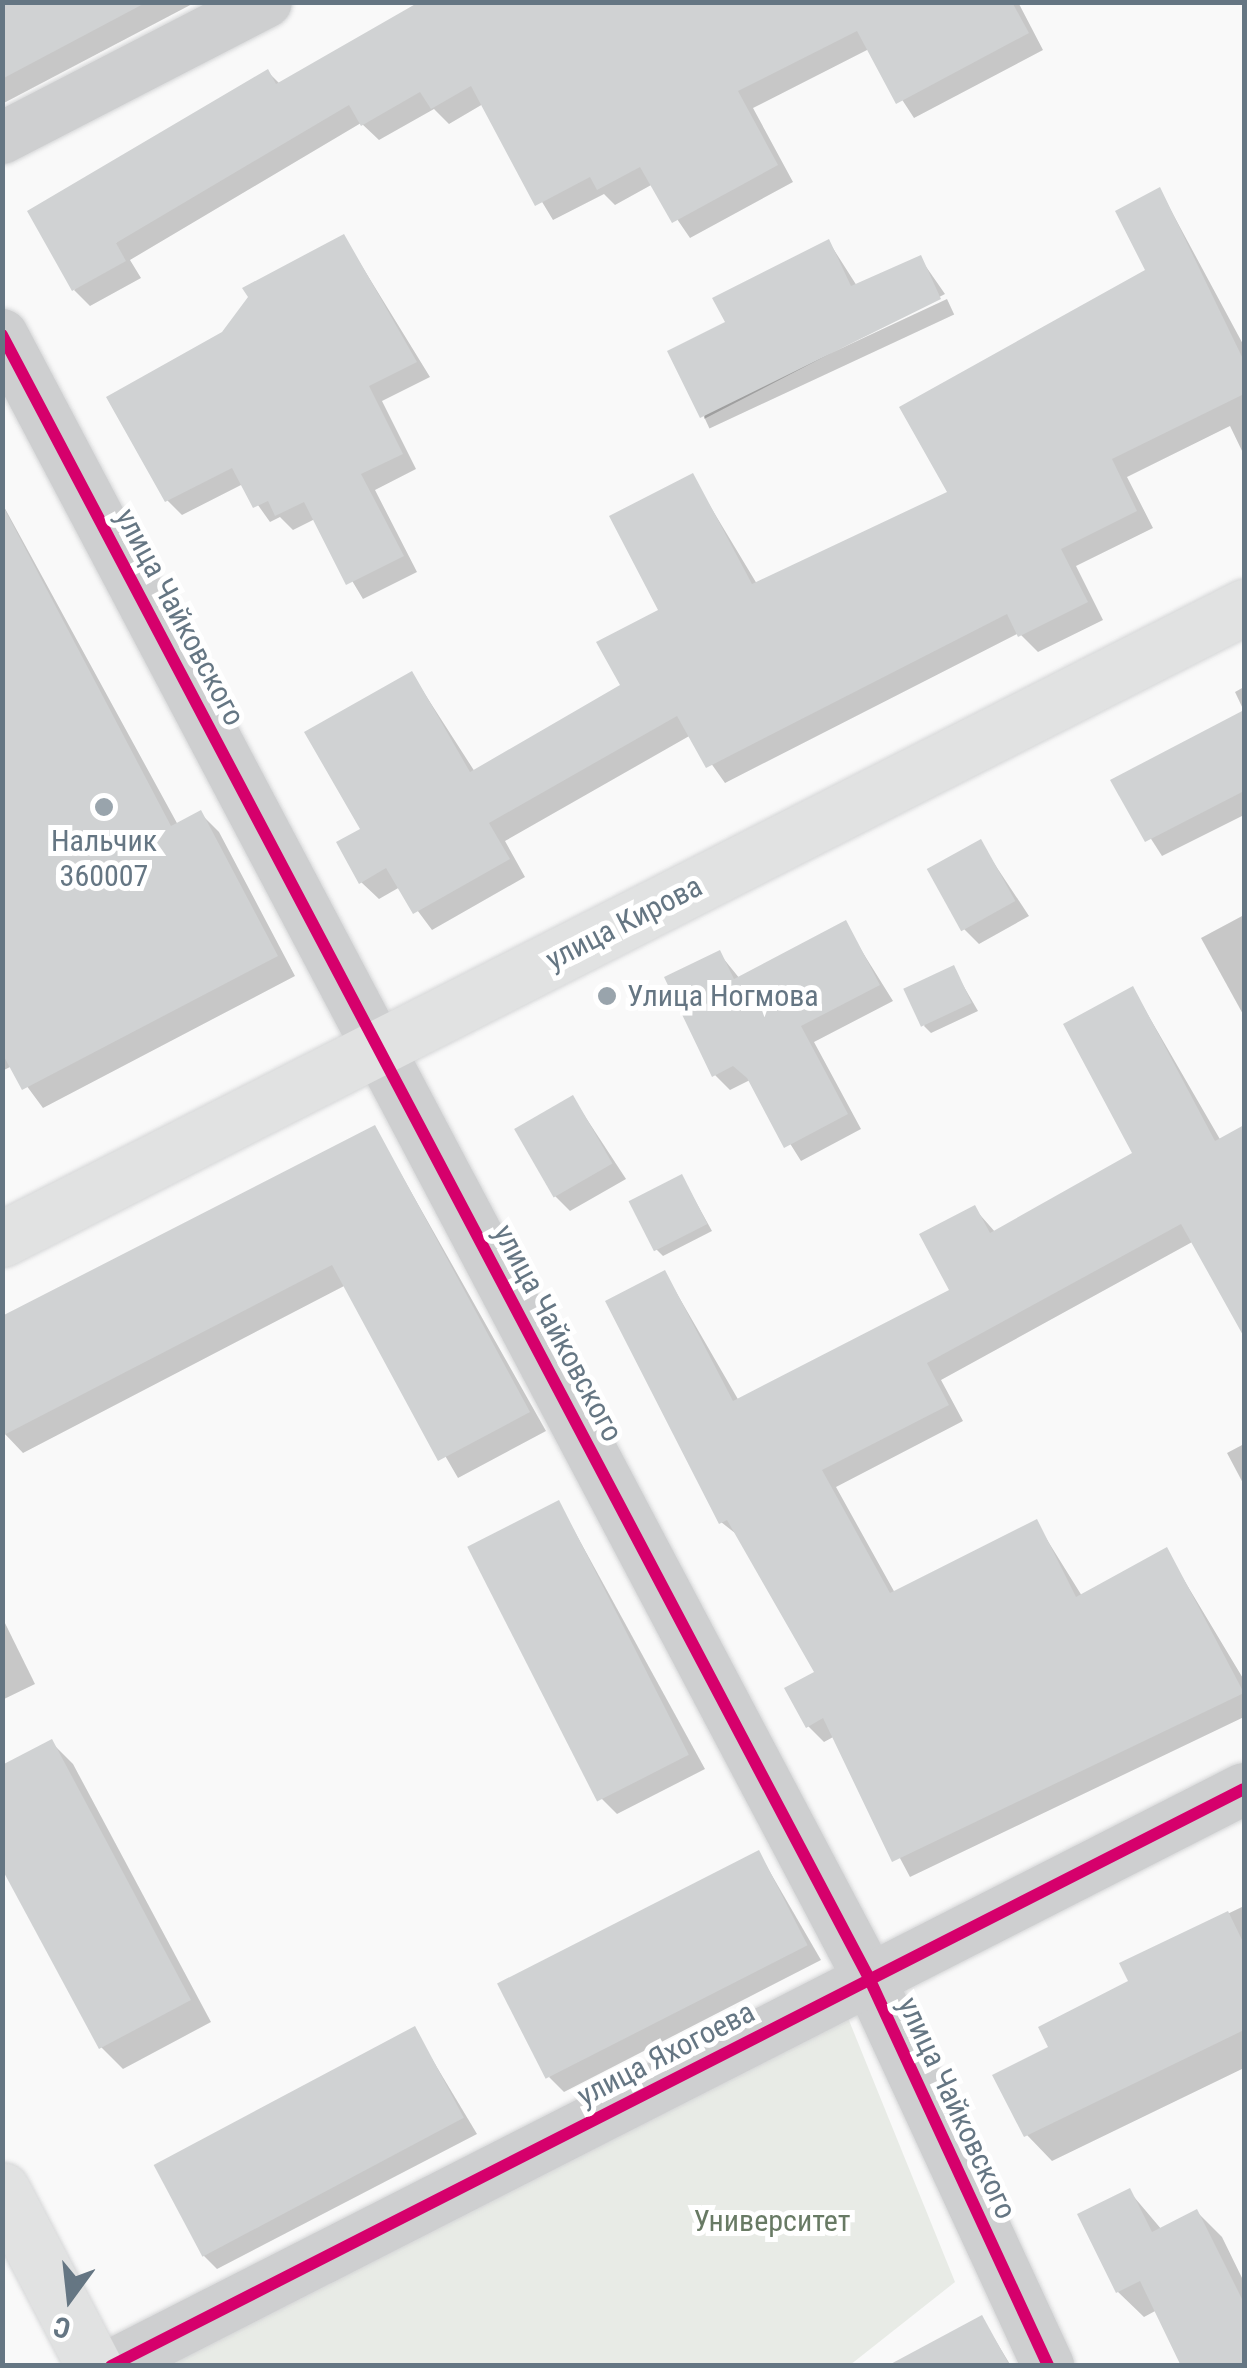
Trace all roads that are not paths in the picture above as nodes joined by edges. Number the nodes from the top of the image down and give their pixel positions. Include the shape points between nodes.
1 (266, 2) edge
2 (2, 138) edge
3 (2, 335) edge
4 (1244, 606) edge
5 (378, 1048) junction
6 (2, 1239) edge
7 (1244, 1788) edge
8 (870, 1978) junction
9 (2, 2190) edge
10 (94, 2366) edge
11 (112, 2366) edge
12 (1048, 2366) edge

1 - 2 street
3 - 5 street, улица Чайковского
4 - 5 main road, улица Кирова
5 - 6 main road, улица Кирова
5 - 8 street, улица Чайковского
7 - 8 street, улица Яхогоева
8 - 11 street, улица Яхогоева
8 - 12 street, улица Чайковского
9 - 10 main road

